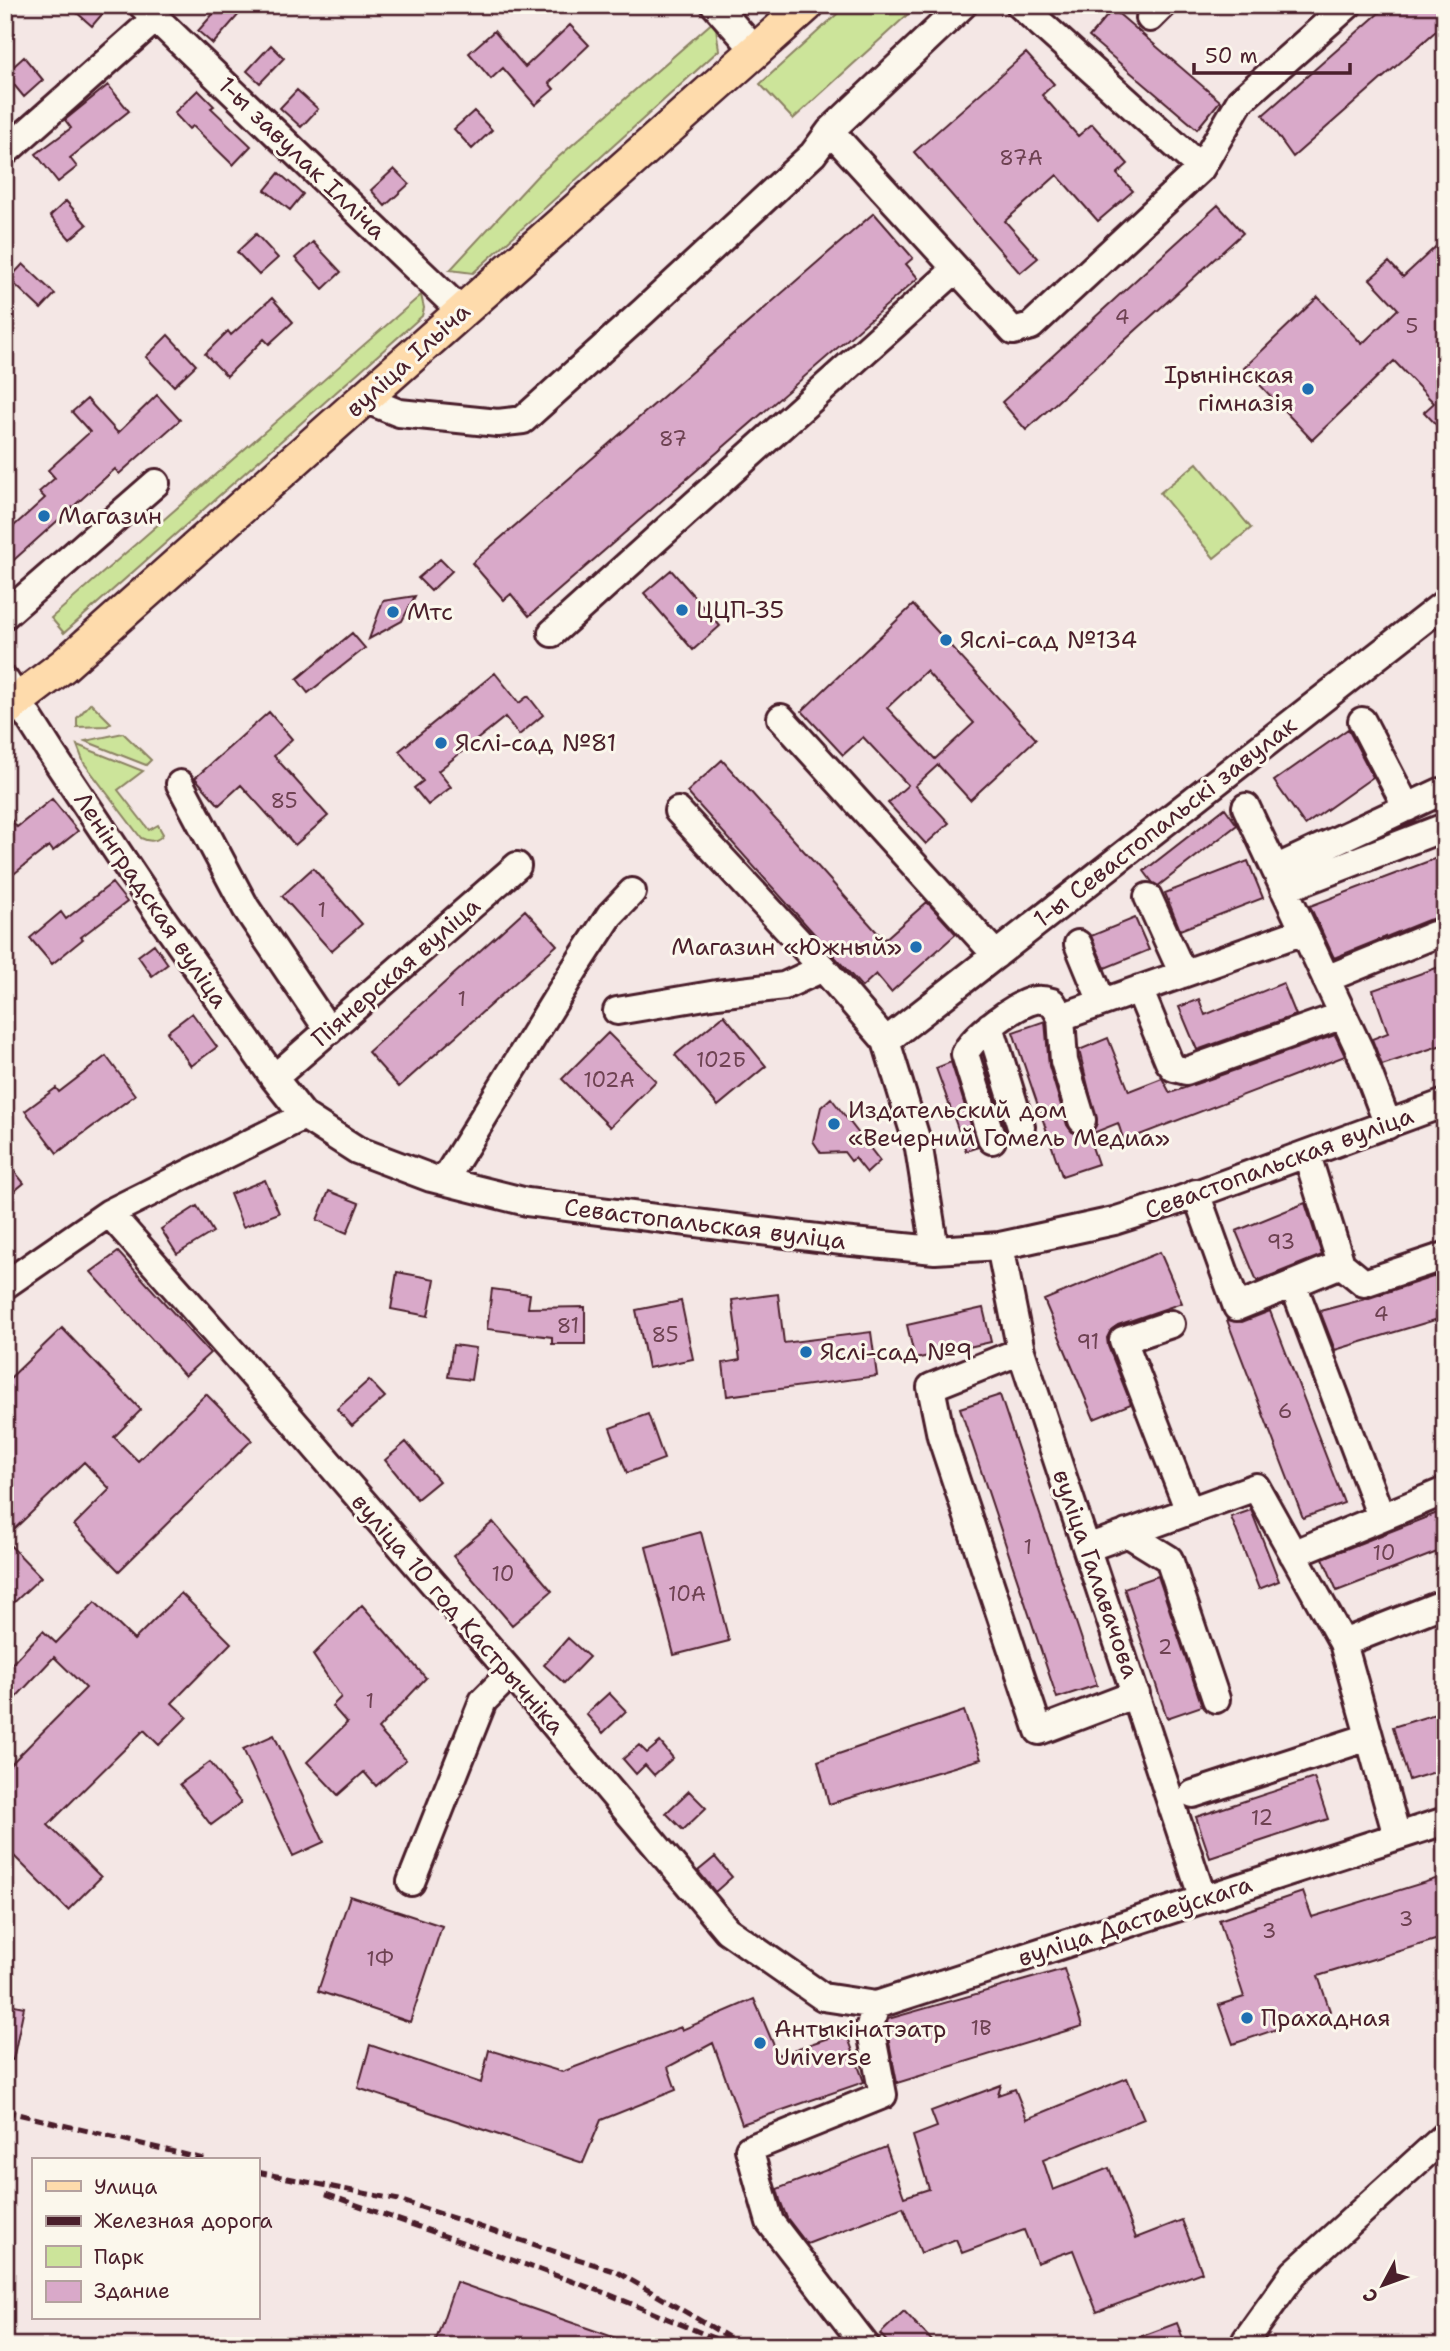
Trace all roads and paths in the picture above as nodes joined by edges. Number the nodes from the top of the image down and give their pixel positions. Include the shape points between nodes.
1 (715, 5) edge
2 (807, 5) edge
3 (963, 5) edge
4 (1020, 5) edge
5 (1348, 5) edge
6 (148, 12) edge
7 (756, 51) junction
8 (830, 131) junction
9 (5, 152) edge
10 (1201, 168) junction
11 (956, 269) junction
12 (462, 312) junction
13 (364, 399) junction
14 (156, 483) dead end
15 (1445, 603) edge
16 (5, 615) edge
17 (551, 633) dead end
18 (9, 697) edge
19 (781, 718) dead end
20 (1363, 721) dead end
21 (180, 784) dead end
22 (1440, 792) dead end
23 (1246, 807) dead end
24 (1406, 808) junction
25 (678, 811) dead end
26 (1445, 827) edge
27 (517, 866) dead end
28 (1280, 879) junction
29 (632, 892) dead end
30 (1148, 897) dead end
31 (1304, 931) junction
32 (1434, 935) dead end
33 (1078, 944) dead end
34 (996, 955) junction
35 (823, 968) junction
36 (1183, 974) junction
37 (1326, 979) junction
38 (1139, 989) junction
39 (1102, 1002) junction
40 (617, 1011) dead end
41 (1343, 1015) junction
42 (1060, 1017) junction
43 (990, 1026) junction
44 (329, 1031) junction
45 (886, 1041) junction
46 (274, 1078) junction
47 (1445, 1103) edge
48 (304, 1116) junction
49 (1082, 1120) dead end
50 (1388, 1125) junction
51 (1021, 1126) dead end
52 (992, 1140) dead end
53 (1307, 1155) junction
54 (444, 1181) junction
55 (1196, 1193) junction
56 (109, 1213) junction
57 (1000, 1246) junction
58 (935, 1250) junction
59 (1445, 1256) edge
60 (1341, 1264) junction
61 (1293, 1284) junction
62 (5, 1285) edge
63 (1171, 1324) dead end
64 (1021, 1351) junction
65 (1445, 1491) edge
66 (1189, 1511) junction
67 (1381, 1517) junction
68 (1127, 1533) junction
69 (1087, 1548) junction
70 (1293, 1554) junction
71 (1445, 1603) edge
72 (1343, 1643) junction
73 (511, 1673) junction
74 (1136, 1694) junction
75 (1216, 1699) dead end
76 (1369, 1737) junction
77 (1193, 1794) dead end
78 (1445, 1821) edge
79 (1397, 1836) junction
80 (411, 1882) dead end
81 (1203, 1899) junction
82 (823, 1997) joint
83 (876, 2005) junction
84 (1445, 2136) edge
85 (866, 2346) edge
86 (1245, 2346) edge

1 - 7 street
2 - 7 main road, вуліца Ільіча
3 - 8 street
4 - 10 street
5 - 10 street via 1240,101
6 - 9 street
6 - 12 street, 1-ы завулак Ілліча
7 - 12 main road, вуліца Ільіча
8 - 11 street
8 - 13 street via 813,154 523,419 498,423 399,413
10 - 11 street via 1031,326 1013,331
11 - 17 street
12 - 13 main road, вуліца Ільіча
13 - 18 main road, вуліца Ільіча via 64,667
14 - 16 street
15 - 34 street, 1-ы Севастопальскі завулак
18 - 46 street, Ленінградская вуліца
19 - 34 street
20 - 24 street
21 - 44 street via 246,908
22 - 24 street
23 - 28 street
24 - 28 street
25 - 35 street
26 - 28 street
27 - 44 street, Піянерская вуліца
28 - 31 street
29 - 54 street via 610,915 574,970
30 - 36 street
31 - 36 street
31 - 37 street
32 - 37 street
33 - 39 street
34 - 45 street, 1-ы Севастопальскі завулак
35 - 40 street via 784,986
35 - 45 street
36 - 38 street
37 - 41 street
38 - 39 street
38 - 41 street via 1168,1062 1180,1071
39 - 42 street
41 - 50 street
42 - 43 street via 1052,1002 1039,999
42 - 49 street via 1065,1061
43 - 51 street
43 - 52 street via 965,1054
44 - 46 street, Піянерская вуліца
45 - 58 street via 919,1148
46 - 48 street, Ленінградская вуліца
47 - 50 street, Севастопальская вуліца
48 - 54 street, Севастопальская вуліца via 357,1150
48 - 56 street
50 - 53 street, Севастопальская вуліца
53 - 55 street, Севастопальская вуліца
53 - 60 street
54 - 58 street, Севастопальская вуліца via 527,1202
55 - 57 street, Севастопальская вуліца via 1114,1220
55 - 61 street via 1237,1307
56 - 62 street
56 - 73 street, вуліца 10 год Кастрычніка
57 - 58 street, Севастопальская вуліца
57 - 64 street, вуліца Галавачова
59 - 60 street via 1364,1283
60 - 61 street
61 - 67 street
63 - 66 street via 1123,1340
64 - 69 street, вуліца Галавачова
64 - 74 street via 931,1387 941,1436 1034,1718 1039,1731
65 - 67 street
66 - 68 street
66 - 70 street via 1256,1487
67 - 70 street
68 - 69 street
68 - 75 street via 1169,1559
69 - 74 street, вуліца Галавачова
70 - 72 street
71 - 72 street
72 - 76 street
73 - 80 street via 483,1701
73 - 82 street, вуліца 10 год Кастрычніка via 727,1930
74 - 81 street, вуліца Галавачова
76 - 77 street
76 - 79 street
78 - 79 street, вуліца Дастаеўскага
79 - 81 street, вуліца Дастаеўскага
81 - 83 street, вуліца Дастаеўскага
82 - 83 street, вуліца Дастаеўскага
83 - 85 street via 870,2026 883,2095 749,2149 770,2222
84 - 86 street via 1294,2273

